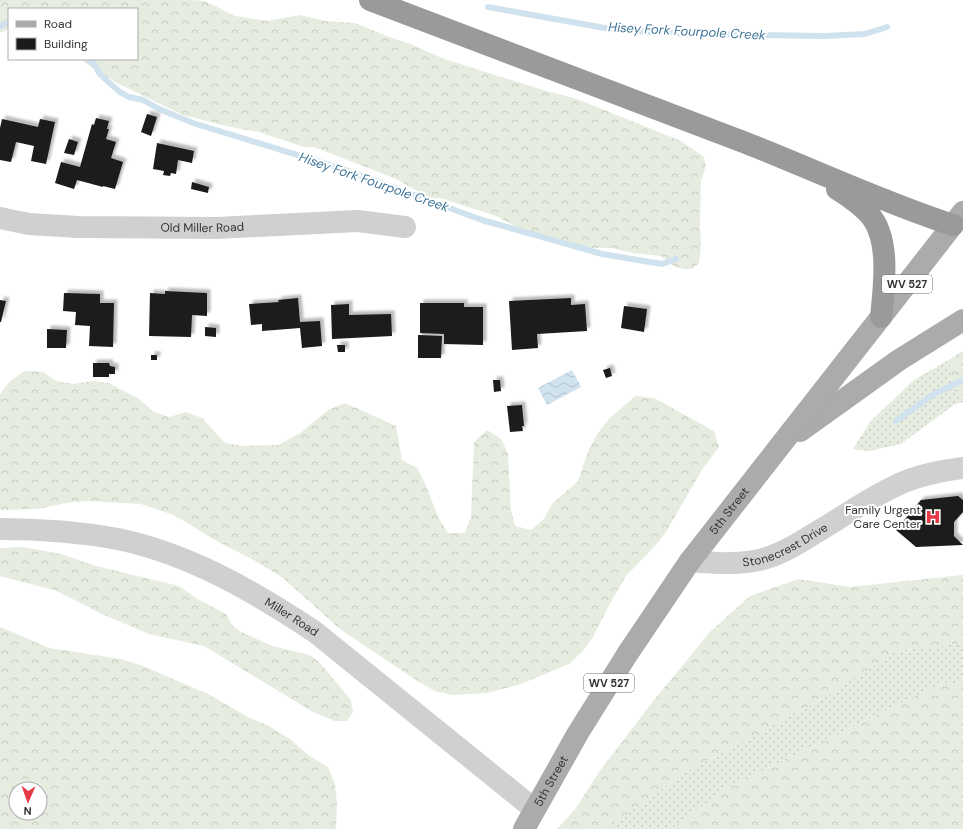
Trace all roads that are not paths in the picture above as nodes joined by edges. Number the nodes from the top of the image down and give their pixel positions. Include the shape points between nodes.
1 (370, 0) edge
2 (797, 164) junction
3 (0, 218) edge
4 (960, 224) edge
5 (405, 227) dead end
6 (881, 317) junction
7 (963, 320) edge
8 (781, 445) junction
9 (963, 468) edge
10 (0, 529) edge
11 (690, 561) junction
12 (534, 809) junction
13 (524, 829) edge

1 - 2 highway
2 - 4 highway via 914,212
2 - 6 highway via 855,201 869,214 878,230 883,245 884,264
3 - 5 street, Old Miller Road via 29,224 78,227 216,228 346,222
4 - 6 main road, 5th Street / WV 527
6 - 8 main road, 5th Street / WV 527
7 - 8 main road via 899,360
8 - 11 main road, 5th Street / WV 527
9 - 11 street, Stonecrest Drive via 929,474 904,482 876,496 798,544 767,557 741,563 715,564
10 - 12 street, Miller Road via 60,532 119,540 179,558 230,581 315,632
11 - 12 main road, 5th Street / WV 527 via 628,652
12 - 13 main road, 5th Street / WV 527

